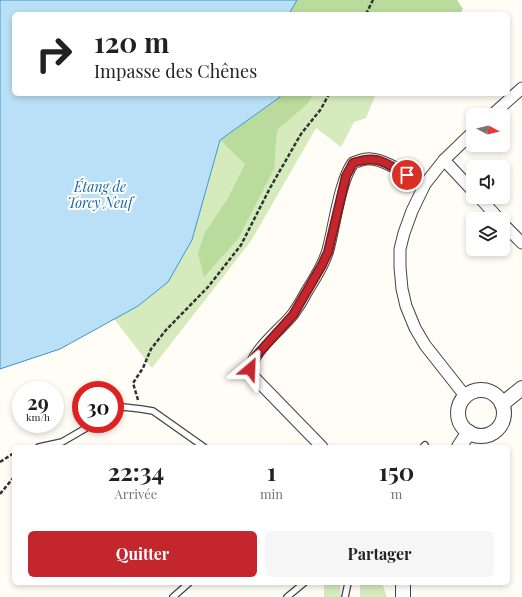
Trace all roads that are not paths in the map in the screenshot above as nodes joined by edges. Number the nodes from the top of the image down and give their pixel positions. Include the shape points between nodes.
1 (522, 88) edge
2 (500, 108) edge
3 (466, 139) edge
4 (444, 160) junction
5 (425, 184) junction
6 (466, 184) edge
7 (485, 204) edge
8 (493, 212) edge
9 (510, 231) edge
10 (522, 243) edge
11 (522, 388) edge
12 (466, 397) junction
13 (502, 404) junction
14 (124, 407) edge
15 (469, 432) junction
16 (78, 433) edge
17 (48, 445) edge
18 (201, 445) edge
19 (320, 445) edge
20 (459, 445) edge
21 (187, 585) edge
22 (302, 585) edge
23 (348, 585) edge
24 (173, 597) edge
25 (287, 597) edge
26 (345, 597) edge

1 - 2 street
3 - 4 street
4 - 5 street
4 - 6 street
5 - 12 street via 412,211 400,249 402,289 406,306 425,345
5 - 19 street via 383,161 372,159 353,163 346,176 328,252 322,265 293,315 255,357 252,364 252,375
7 - 8 street
9 - 10 street
11 - 13 street
12 - 13 street via 471,393 486,391 492,393
12 - 15 street via 459,412 461,424
13 - 15 street via 502,422 494,432 482,436
14 - 18 lane via 153,411
15 - 20 street
16 - 17 lane via 62,442
21 - 24 lane
22 - 25 lane
23 - 26 lane

